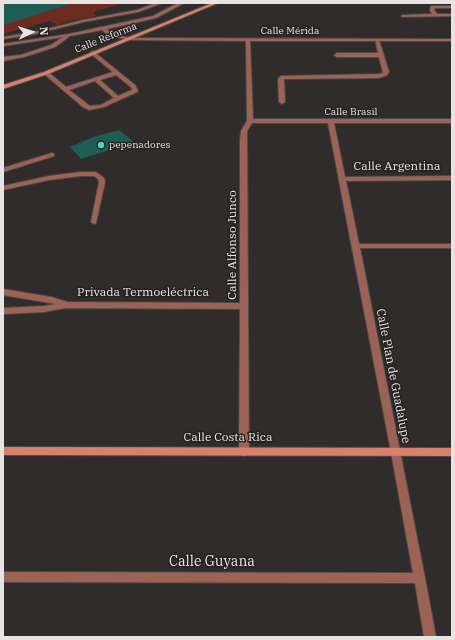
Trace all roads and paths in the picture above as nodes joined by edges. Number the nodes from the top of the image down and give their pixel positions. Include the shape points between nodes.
1 (160, 3) edge
2 (182, 3) edge
3 (216, 3) edge
4 (452, 7) edge
5 (435, 15) junction
6 (452, 15) edge
7 (403, 16) dead end
8 (103, 28) junction
9 (69, 36) junction
10 (3, 38) edge
11 (127, 39) junction
12 (248, 40) junction
13 (377, 40) junction
14 (452, 40) edge
15 (3, 45) edge
16 (93, 54) junction
17 (337, 55) dead end
18 (382, 55) junction
19 (3, 59) edge
20 (46, 73) junction
21 (116, 73) junction
22 (97, 80) junction
23 (3, 87) edge
24 (66, 89) junction
25 (118, 99) junction
26 (282, 102) dead end
27 (250, 121) junction
28 (331, 121) junction
29 (452, 121) edge
30 (52, 155) dead end
31 (3, 170) edge
32 (452, 178) edge
33 (343, 179) junction
34 (3, 188) edge
35 (94, 222) dead end
36 (355, 246) junction
37 (452, 246) edge
38 (3, 292) edge
39 (66, 305) junction
40 (244, 306) junction
41 (3, 311) edge
42 (3, 451) edge
43 (244, 452) junction
44 (396, 452) junction
45 (452, 452) edge
46 (3, 577) edge
47 (420, 578) junction
48 (430, 637) edge

1 - 10 street via 138,11
2 - 8 street via 154,16
3 - 11 main road, Calle Reforma
4 - 5 street via 433,7
5 - 6 street
5 - 7 street
8 - 9 street
8 - 11 street, Calle Mérida via 110,34
9 - 15 street
9 - 19 street via 53,46
11 - 12 street, Calle Mérida
11 - 16 main road, Calle Reforma
12 - 13 street, Calle Mérida
12 - 27 street, Calle Alfonso Junco
13 - 14 street, Calle Mérida
13 - 18 street
16 - 20 main road, Calle Reforma
16 - 21 street
17 - 18 street
18 - 26 street via 386,72 383,75 282,77
20 - 23 main road, Calle Reforma
20 - 24 street
21 - 22 street
21 - 25 street via 135,89
22 - 24 street
22 - 25 street
24 - 25 street via 89,108 98,108
27 - 28 street, Calle Brasil
27 - 40 street, Calle Alfonso Junco via 244,131 243,140
28 - 29 street, Calle Brasil
28 - 33 street, Calle Plan de Guadalupe
30 - 31 street
32 - 33 street, Calle Argentina
33 - 36 street, Calle Plan de Guadalupe
34 - 35 street via 49,178 96,174 102,182
36 - 37 street
36 - 44 street, Calle Plan de Guadalupe
38 - 39 street, Privada Termoeléctrica
39 - 40 street, Privada Termoeléctrica
39 - 41 street, Privada Termoeléctrica
40 - 43 street, Calle Alfonso Junco
42 - 43 main road, Calle Costa Rica
43 - 44 main road, Calle Costa Rica
44 - 45 main road, Calle Costa Rica
44 - 47 street, Calle Plan de Guadalupe
46 - 47 street, Calle Guyana
47 - 48 street, Calle Plan de Guadalupe

